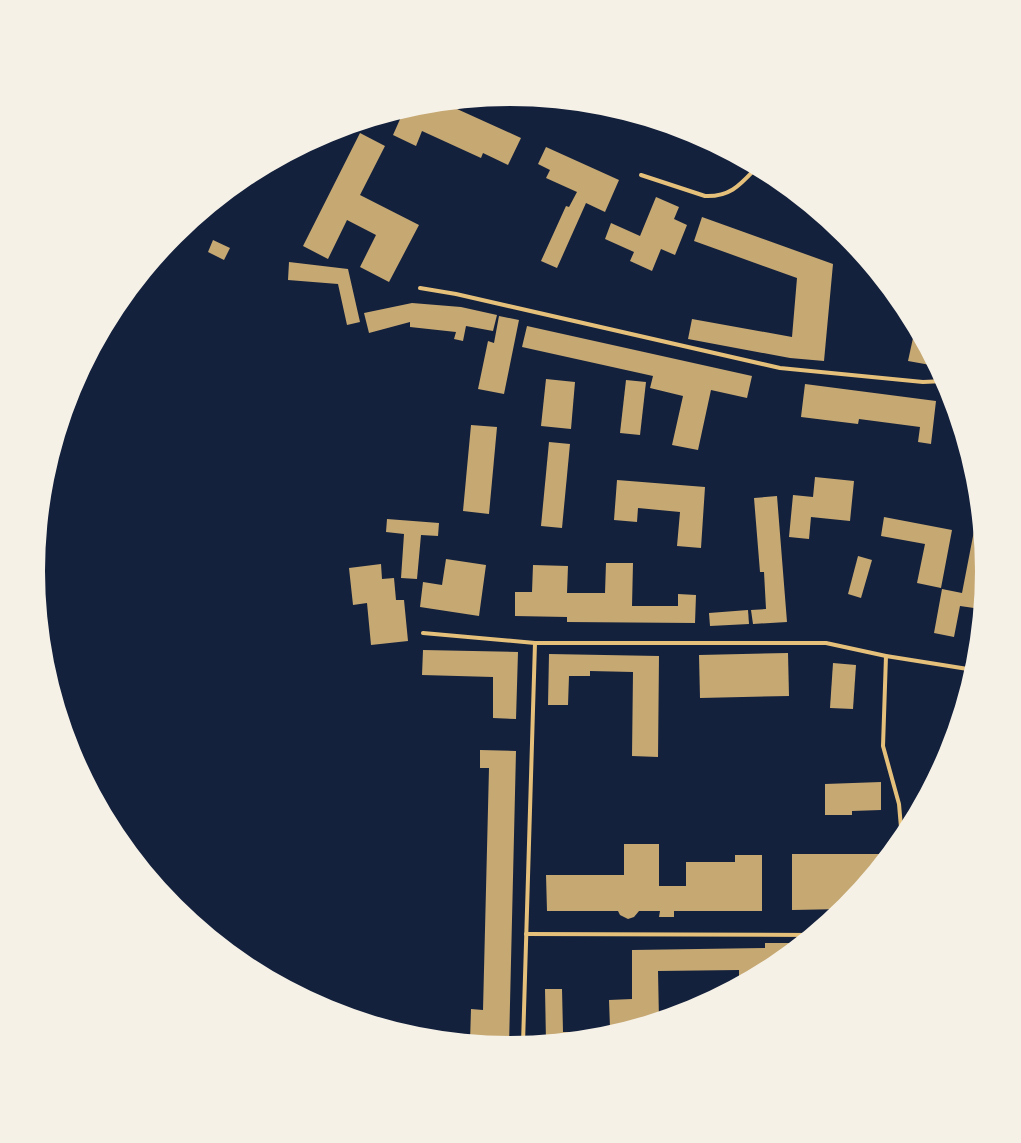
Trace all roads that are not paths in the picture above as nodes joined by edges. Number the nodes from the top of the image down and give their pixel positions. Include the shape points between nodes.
1 (751, 173) edge
2 (641, 175) dead end
3 (420, 288) dead end
4 (936, 382) edge
5 (423, 633) dead end
6 (535, 643) junction
7 (886, 656) junction
8 (965, 669) edge
9 (901, 825) edge
10 (526, 934) junction
11 (801, 935) edge
12 (523, 1037) edge

1 - 2 lane via 739,186 725,195 714,197
3 - 4 lane via 780,368
5 - 6 lane
6 - 7 lane via 826,644
6 - 10 lane
7 - 8 lane
7 - 9 lane via 882,746 899,804
10 - 11 lane
10 - 12 lane

